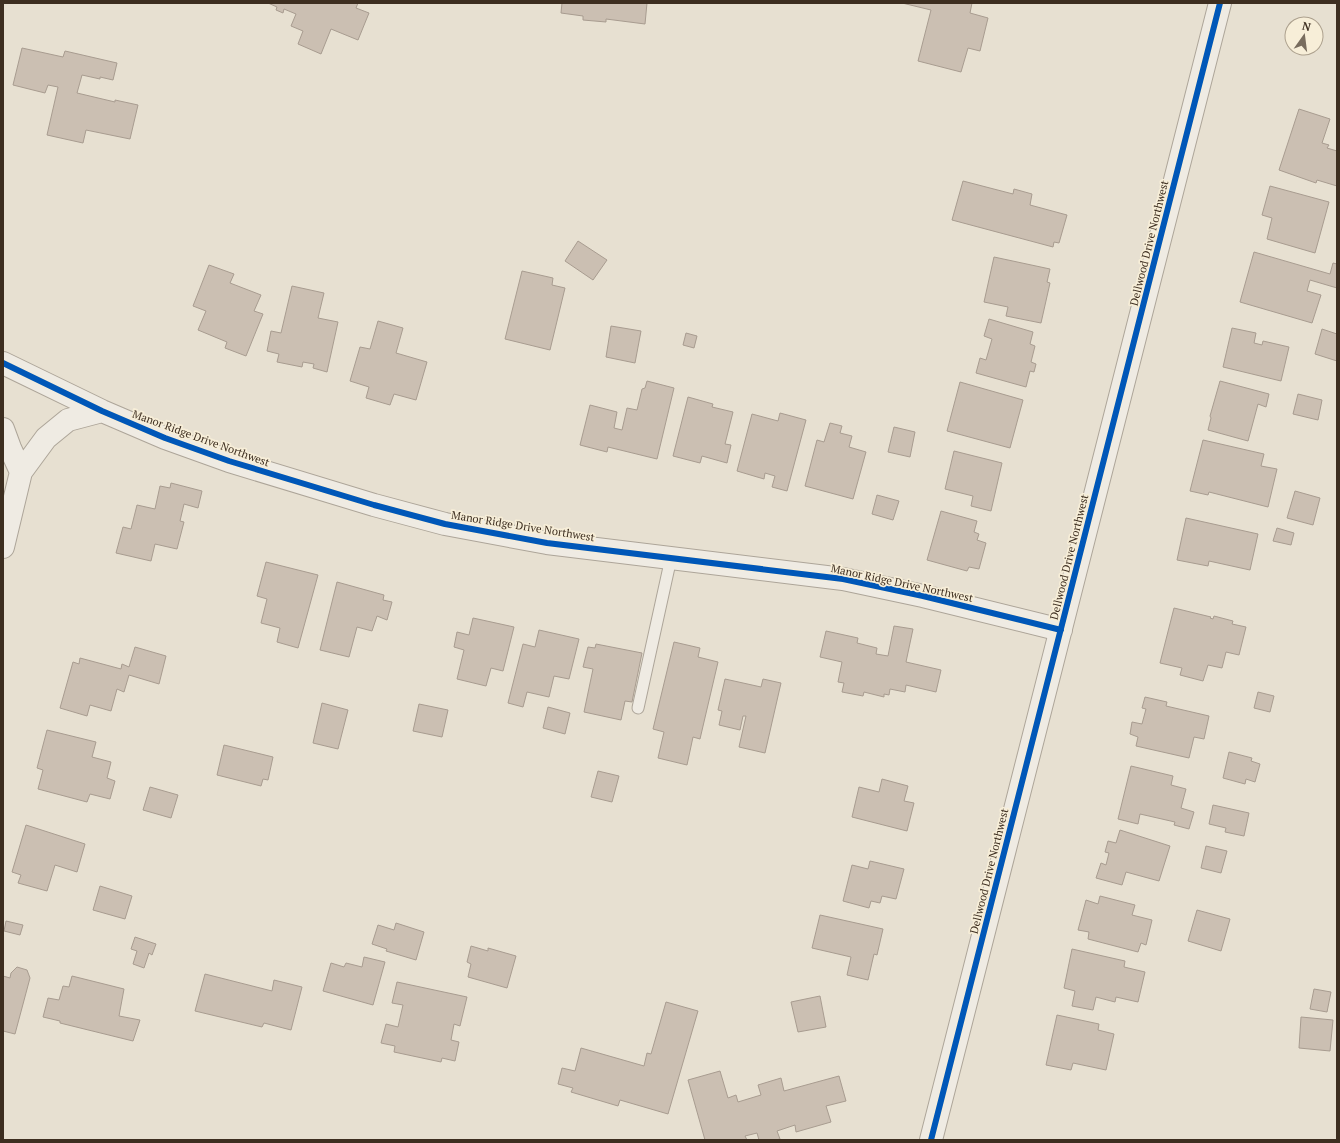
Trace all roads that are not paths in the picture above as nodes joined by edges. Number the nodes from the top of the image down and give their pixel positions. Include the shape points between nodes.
1 (1220, 3) edge
2 (3, 363) edge
3 (102, 411) junction
4 (3, 429) edge
5 (21, 472) junction
6 (3, 547) edge
7 (671, 558) junction
8 (1061, 630) junction
9 (638, 708) dead end
10 (931, 1140) edge

1 - 8 street, Dellwood Drive Northwest
2 - 3 street, Manor Ridge Drive Northwest
3 - 5 street via 68,420 46,438
3 - 7 street, Manor Ridge Drive Northwest via 165,438 229,461 438,522 547,543
4 - 5 street
5 - 6 street
7 - 8 street, Manor Ridge Drive Northwest via 843,580 923,596
7 - 9 lane
8 - 10 street, Dellwood Drive Northwest

